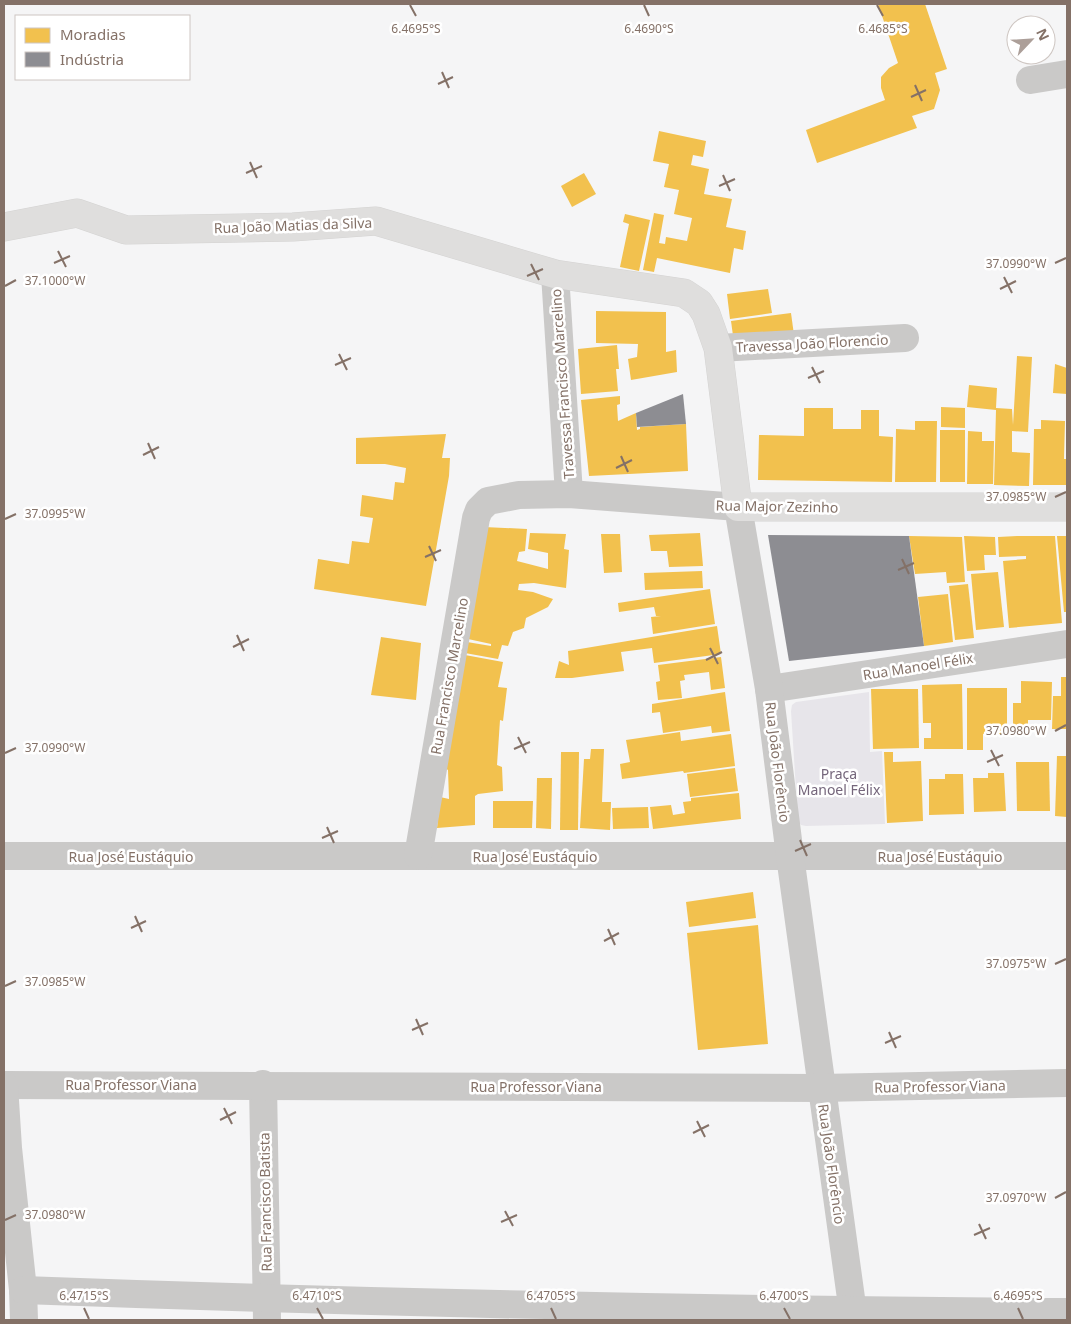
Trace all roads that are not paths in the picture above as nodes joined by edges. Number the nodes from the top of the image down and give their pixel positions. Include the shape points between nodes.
1 (1067, 74) edge
2 (1030, 80) dead end
3 (4, 228) edge
4 (555, 274) junction
5 (667, 290) joint
6 (905, 338) dead end
7 (718, 348) junction
8 (569, 494) junction
9 (488, 501) joint
10 (738, 507) junction
11 (1067, 507) edge
12 (1067, 644) edge
13 (769, 689) junction
14 (4, 856) edge
15 (418, 856) junction
16 (790, 856) junction
17 (1067, 856) edge
18 (4, 1084) edge
19 (263, 1084) junction
20 (1067, 1084) edge
21 (821, 1088) junction
22 (23, 1290) junction
23 (267, 1310) edge
24 (1067, 1312) edge
25 (853, 1315) edge
26 (24, 1320) edge

1 - 2 street
3 - 4 street, Rua João Matias da Silva via 77,213 126,230 293,227 376,221
4 - 5 street, Rua João Matias da Silva
4 - 8 street, Travessa Francisco Marcelino
5 - 7 street, Rua João Florêncio via 684,293 699,303
6 - 7 street, Travessa João Florencio
7 - 10 street, Rua João Florêncio
8 - 9 street, Rua Major Zezinho via 519,495
8 - 10 street, Rua Major Zezinho
9 - 15 street, Rua Francisco Marcelino via 476,518
10 - 11 street, Rua Major Zezinho
10 - 13 street, Rua João Florêncio
12 - 13 street, Rua Manoel Félix
13 - 16 street, Rua João Florêncio
14 - 15 street, Rua José Eustáquio
15 - 16 street, Rua José Eustáquio
16 - 17 street, Rua José Eustáquio
16 - 21 street, Rua João Florêncio
18 - 19 street, Rua Professor Viana
18 - 22 street
19 - 21 street, Rua Professor Viana
19 - 23 street, Rua Francisco Batista
20 - 21 street, Rua Professor Viana
21 - 25 street, Rua João Florêncio
22 - 23 street
22 - 26 street
23 - 25 street
24 - 25 street

